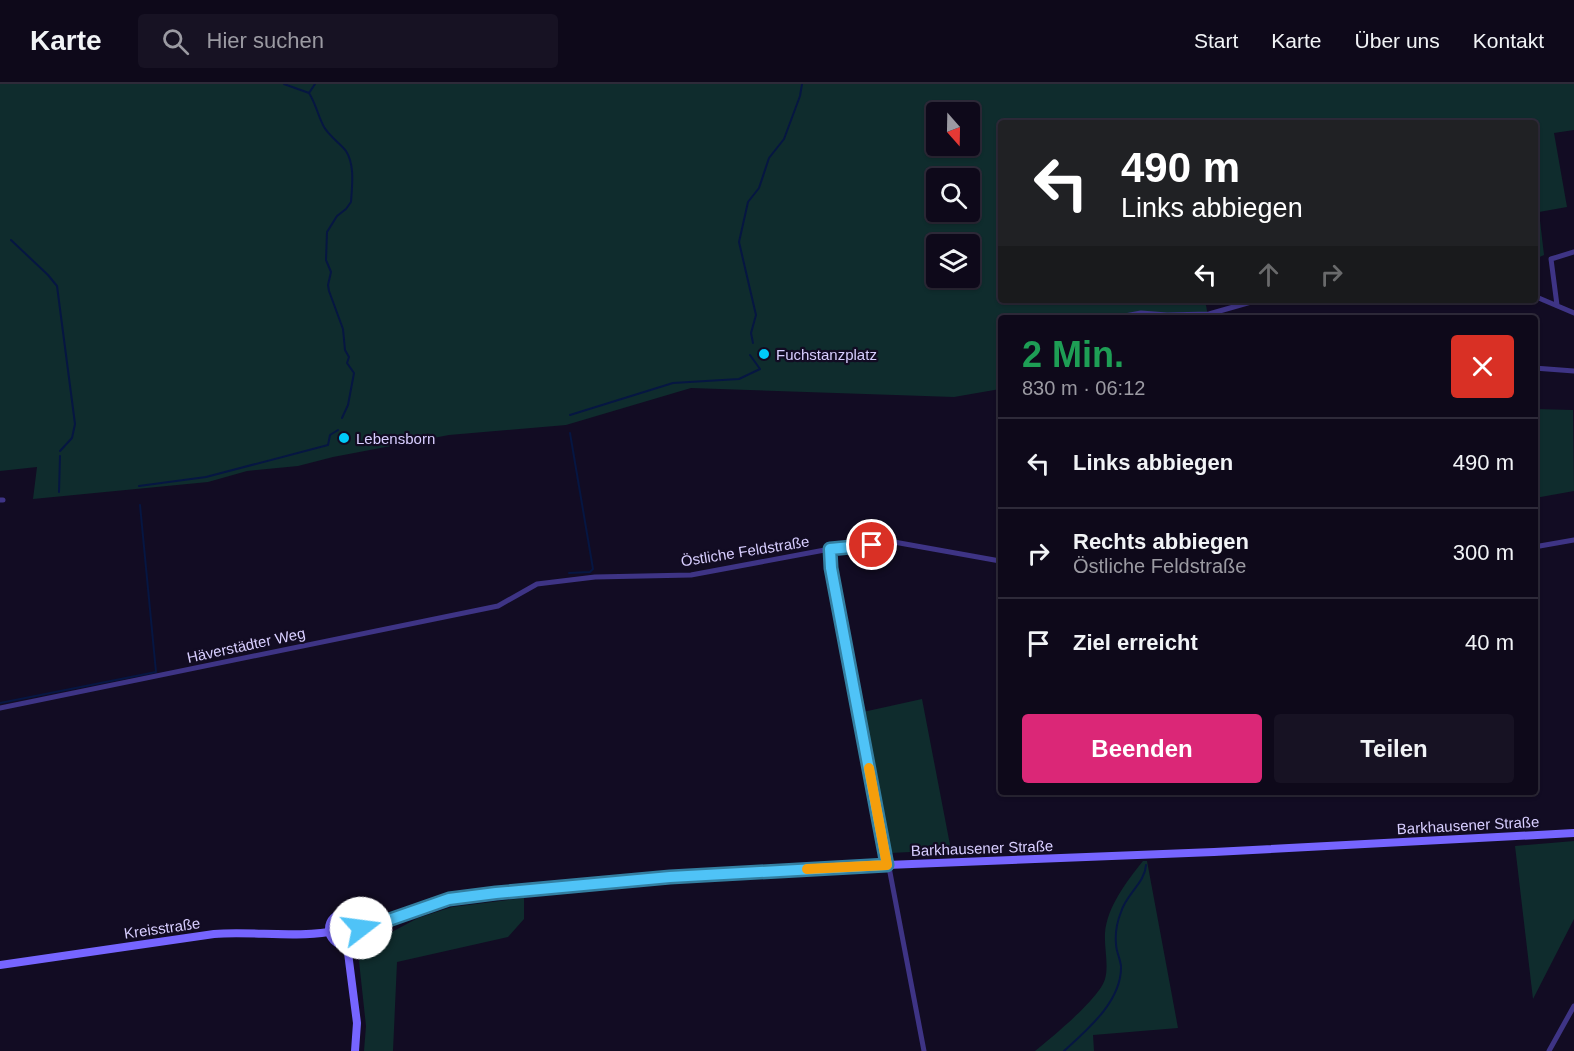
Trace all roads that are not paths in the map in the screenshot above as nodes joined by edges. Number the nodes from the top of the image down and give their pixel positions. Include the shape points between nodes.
1 (1574, 252) edge
2 (1538, 298) edge
3 (1248, 303) edge
4 (1557, 305) junction
5 (1574, 313) edge
6 (1130, 315) edge
7 (1184, 315) edge
8 (1184, 315) edge
9 (1538, 368) edge
10 (1574, 371) edge
11 (1574, 540) edge
12 (1538, 546) edge
13 (830, 549) junction
14 (998, 561) edge
15 (498, 606) joint
16 (0, 708) edge
17 (1574, 833) edge
18 (887, 865) junction
19 (361, 928) junction
20 (329, 932) junction
21 (347, 945) junction
22 (0, 965) edge
23 (1574, 1006) edge
24 (355, 1051) edge
25 (924, 1051) edge
26 (1549, 1051) edge

1 - 4 street via 1551,259
2 - 4 street
3 - 7 street via 1209,314
4 - 5 street
6 - 8 street
9 - 10 street
11 - 12 street
13 - 14 street, Östliche Feldstraße via 894,542
13 - 15 street, Östliche Feldstraße via 691,575 595,577 537,584
13 - 18 street
15 - 16 street, Häverstädter Weg
17 - 18 main road, Barkhausener Straße
18 - 19 main road, Barkhausener Straße via 496,893 449,899
18 - 25 street
19 - 20 main road via 357,918 342,913 332,919
19 - 21 main road via 359,938
20 - 21 main road via 336,943
20 - 22 main road, Kreisstraße via 214,934
21 - 24 main road via 357,1023
23 - 26 street

